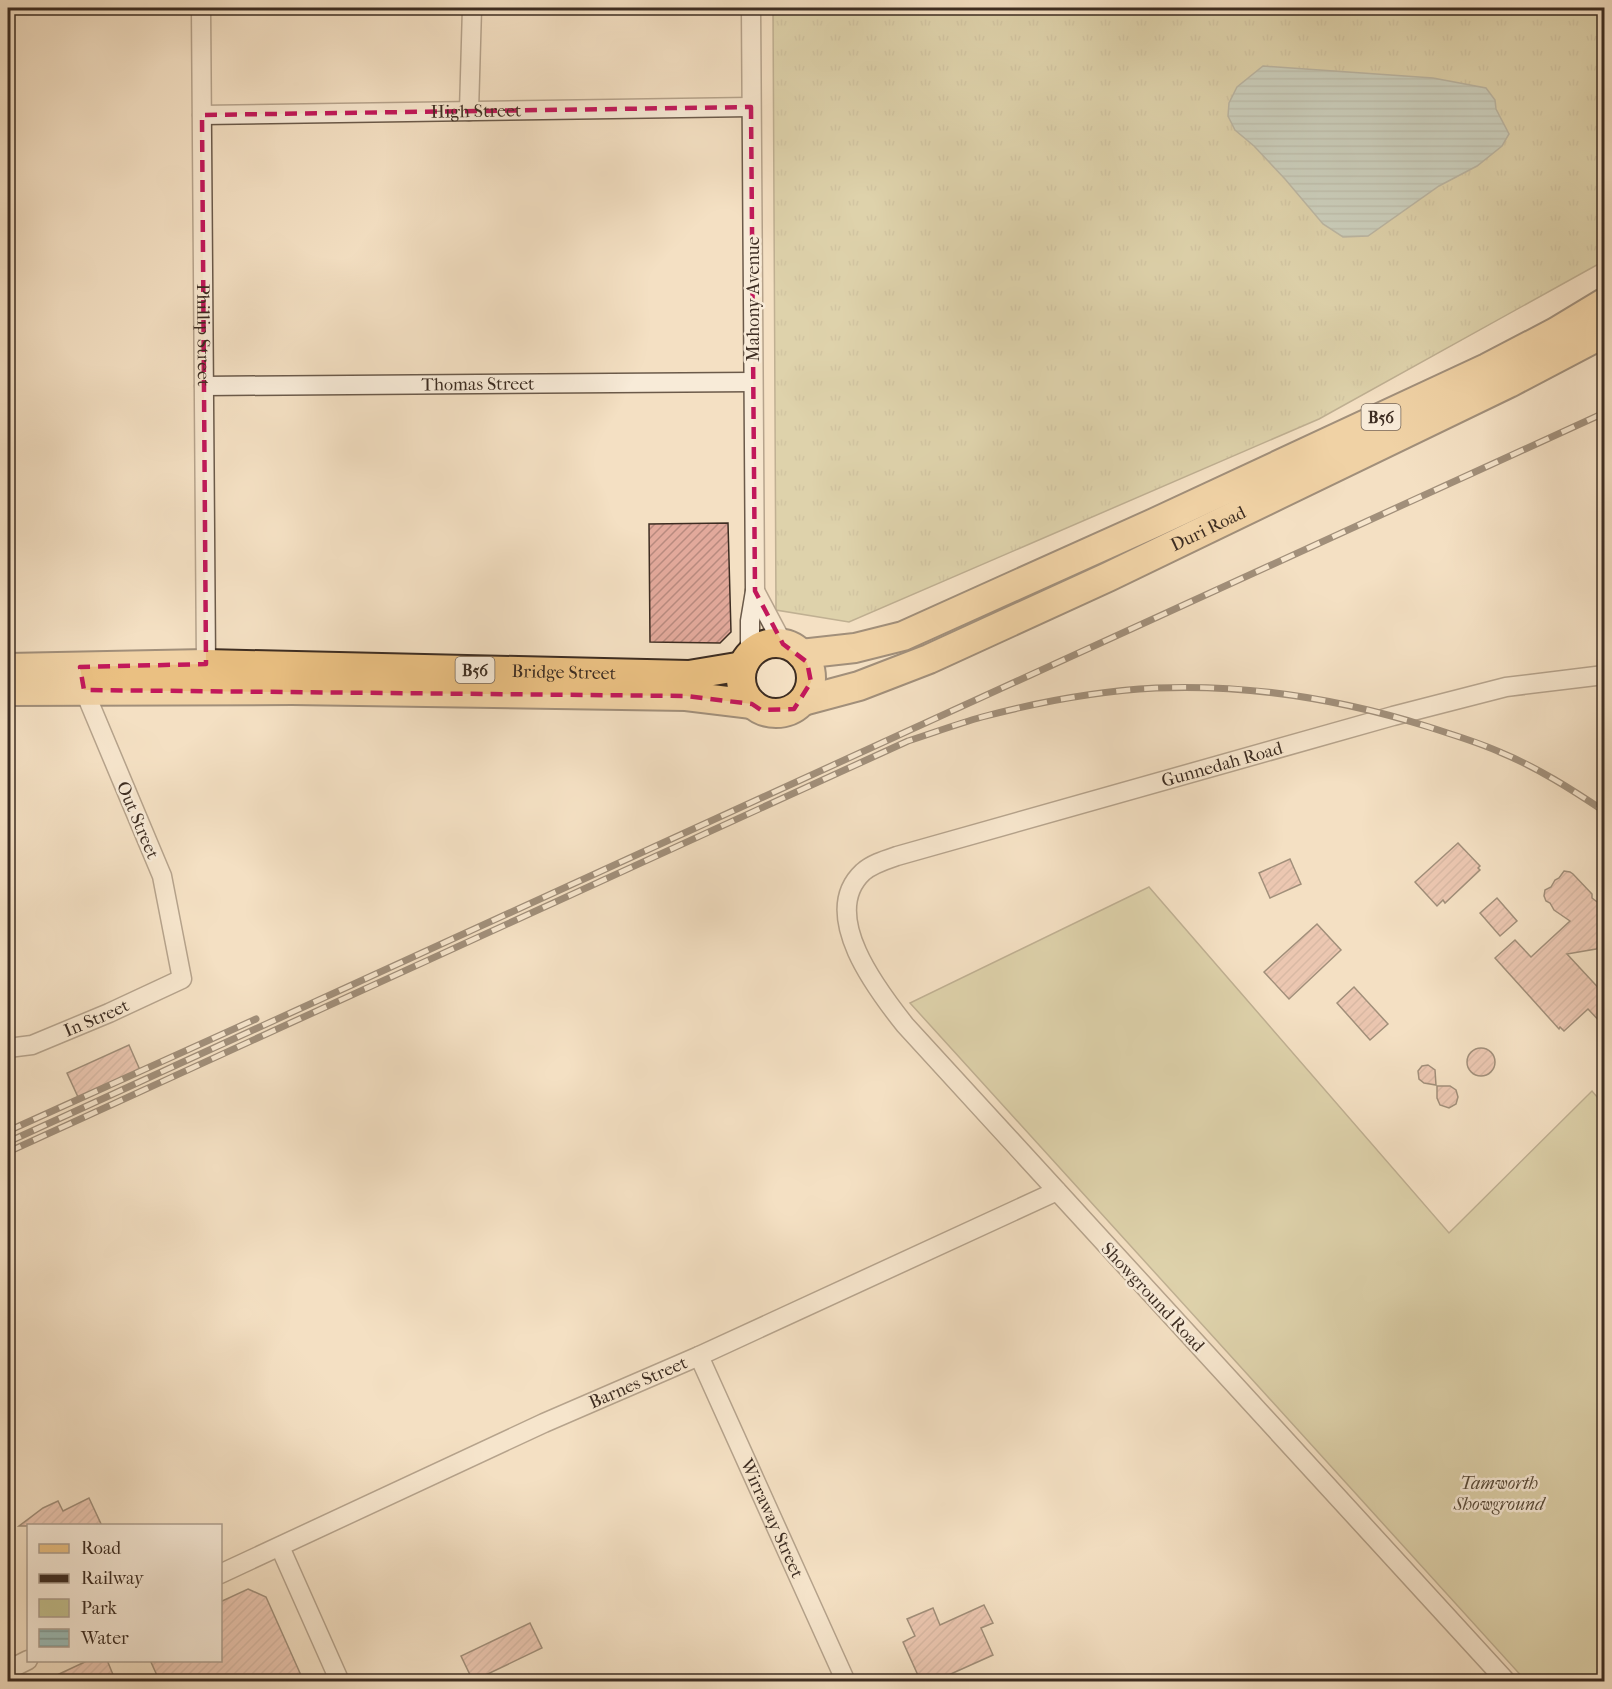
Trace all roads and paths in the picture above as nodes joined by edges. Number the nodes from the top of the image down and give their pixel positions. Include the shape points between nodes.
1 (201, 8) edge
2 (472, 8) edge
3 (751, 8) edge
4 (752, 107) junction
5 (469, 111) junction
6 (202, 115) junction
7 (1605, 303) edge
8 (1605, 333) edge
9 (753, 382) junction
10 (204, 386) junction
11 (755, 591) junction
12 (792, 649) junction
13 (746, 661) junction
14 (206, 664) junction
15 (8, 669) edge
16 (1605, 675) edge
17 (82, 678) junction
18 (292, 690) junction
19 (8, 691) edge
20 (803, 701) junction
21 (752, 704) junction
22 (852, 887) joint
23 (182, 979) joint
24 (8, 1048) edge
25 (1057, 1191) junction
26 (699, 1356) junction
27 (279, 1547) junction
28 (222, 1573) edge
29 (27, 1660) edge
30 (8, 1670) edge
31 (340, 1682) edge
32 (846, 1682) edge
33 (1507, 1682) edge

1 - 6 street, Phillip Street
2 - 5 street
3 - 4 street, Mahony Avenue
4 - 5 street, High Street
4 - 9 street, Mahony Avenue
5 - 6 street, High Street
6 - 10 street, Phillip Street
7 - 12 main road, Duri Road / B56 via 1487,368 903,636 855,648
8 - 20 main road, Duri Road / B56 via 1108,577 929,659 860,686
9 - 10 street, Thomas Street
9 - 11 street, Mahony Avenue
10 - 14 street, Phillip Street
11 - 12 street, Mahony Avenue via 770,623
11 - 13 street, Mahony Avenue
12 - 13 main road, B56 via 765,645
12 - 20 main road via 807,662 811,672 809,692
13 - 14 main road, Bridge Street / B56 via 689,675
13 - 21 main road via 742,686
14 - 17 main road, Bridge Street / B56
14 - 18 main road, Bridge Street via 212,672 235,682
15 - 17 main road, Bridge Street / B56
16 - 22 street, Gunnedah Road via 1506,687 1393,716 897,856 863,873
17 - 18 main road, Bridge Street / B56
17 - 19 main road, Bridge Street / B56
17 - 23 street, Out Street via 162,876
18 - 21 main road, Bridge Street / B56 via 686,696
20 - 21 main road, B56 via 784,713 761,710
22 - 25 street, Showground Road via 848,903 851,937 869,977 905,1025
23 - 24 street, In Street via 32,1046
25 - 26 street, Barnes Street
25 - 33 street, Showground Road
26 - 27 street, Barnes Street
26 - 32 street, Wirraway Street
27 - 28 street, Barnes Street
27 - 31 street
29 - 30 street

